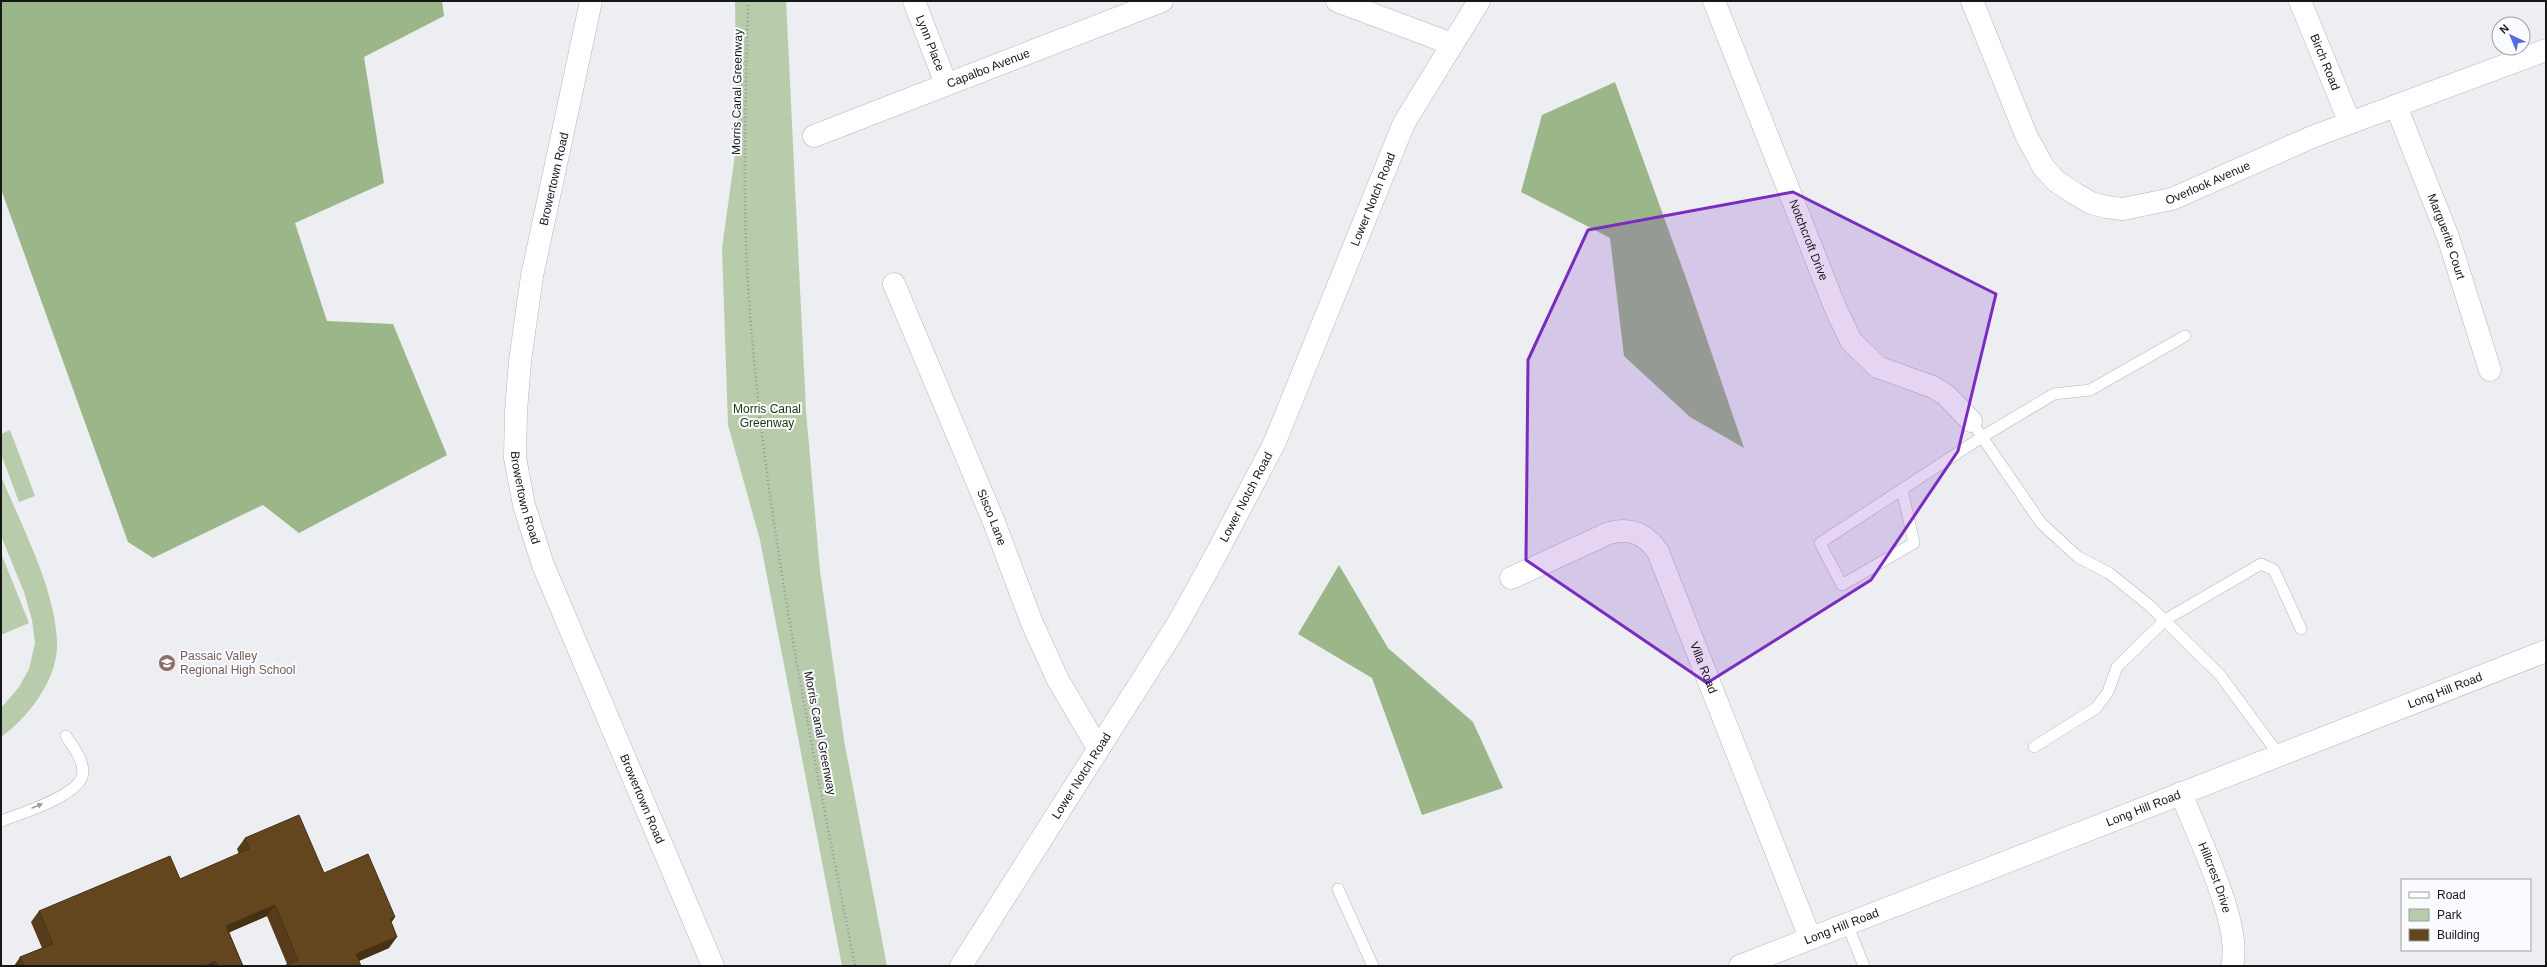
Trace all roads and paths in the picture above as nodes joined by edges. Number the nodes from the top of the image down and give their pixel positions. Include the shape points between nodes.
1 (591, 1) edge
2 (748, 1) edge
3 (914, 1) edge
4 (1162, 1) edge
5 (1337, 1) edge
6 (1479, 1) edge
7 (1714, 1) edge
8 (1972, 1) edge
9 (2300, 1) edge
10 (1452, 44) junction
11 (2546, 50) edge
12 (946, 84) junction
13 (2396, 106) junction
14 (2350, 123) junction
15 (814, 136) dead end
16 (894, 284) dead end
17 (2186, 336) dead end
18 (2490, 370) dead end
19 (1977, 429) junction
20 (1902, 489) junction
21 (1511, 578) dead end
22 (2165, 620) junction
23 (2301, 629) dead end
24 (2546, 651) edge
25 (66, 736) dead end
26 (2034, 747) dead end
27 (1098, 748) junction
28 (2280, 755) junction
29 (2180, 793) junction
30 (1, 821) edge
31 (1338, 889) dead end
32 (1847, 924) junction
33 (1810, 938) junction
34 (713, 966) edge
35 (855, 966) edge
36 (961, 966) edge
37 (1373, 966) edge
38 (1740, 966) edge
39 (1864, 966) edge
40 (2232, 966) edge

1 - 34 street, Browertown Road via 571,106 532,276 520,361 515,458 524,505 543,564
2 - 35 path, Morris Canal Greenway via 745,157 748,260 760,419 789,615
3 - 12 street, Lynn Place
4 - 12 street, Capalbo Avenue
5 - 10 street
6 - 10 street, Lower Notch Road
7 - 19 street, Notchcroft Drive via 1826,285 1851,341 1878,367 1933,387 1946,395
8 - 14 street, Overlook Avenue via 2035,154 2056,181 2091,202 2106,207 2123,208 2172,199 2312,137
9 - 14 street, Birch Road
10 - 27 street, Lower Notch Road via 1404,123 1274,444 1177,625
11 - 13 street, Overlook Avenue
12 - 15 street, Capalbo Avenue
13 - 14 street, Overlook Avenue
13 - 18 street, Marguerite Court via 2448,237
16 - 27 street, Sisco Lane via 994,522 1032,623 1058,680
17 - 19 lane via 2090,390 2054,394
19 - 20 lane
19 - 22 lane via 2040,523 2078,557 2109,573
20 - 20 lane via 1820,544 1842,585 1914,543
21 - 33 street, Villa Road via 1609,533 1621,530 1639,534 1652,544 1658,552
22 - 23 lane via 2261,564 2274,570
22 - 26 lane via 2117,667 2108,692 2096,708
22 - 28 lane via 2220,675
24 - 28 street, Long Hill Road
30 -> 25 lane via 59,797 77,786 83,773 80,759
27 - 36 street, Lower Notch Road
28 - 29 street, Long Hill Road
29 - 32 street, Long Hill Road
29 - 40 street, Hillcrest Drive via 2228,913 2235,953
31 - 37 lane
32 - 33 street, Long Hill Road
32 - 39 lane
33 - 38 street, Long Hill Road

